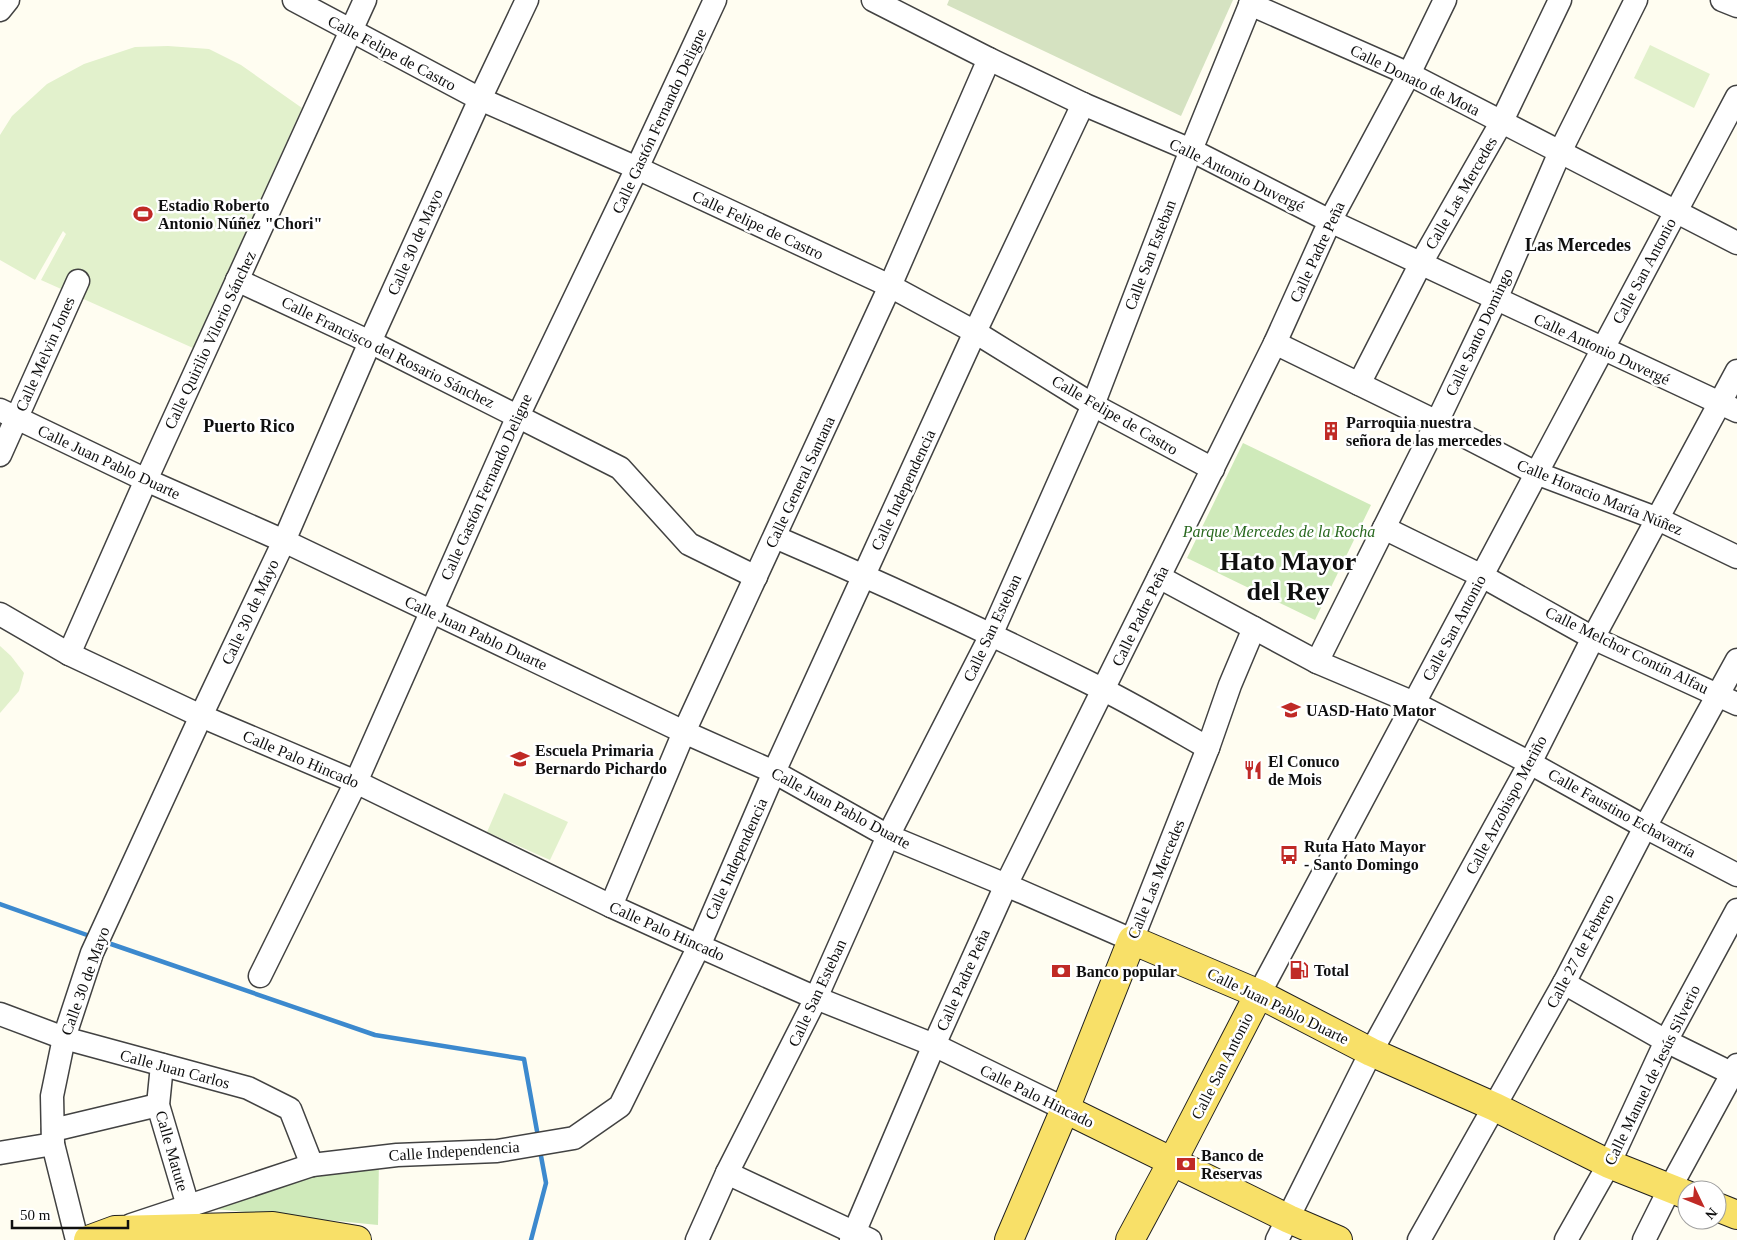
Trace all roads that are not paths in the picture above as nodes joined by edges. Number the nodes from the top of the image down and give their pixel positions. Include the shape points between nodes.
1 (8, 0) edge
2 (294, 0) edge
3 (365, 0) edge
4 (527, 0) edge
5 (715, 0) edge
6 (873, 0) edge
7 (1445, 0) edge
8 (1560, 0) edge
9 (1636, 0) edge
10 (1722, 0) edge
11 (1251, 2) edge
12 (1737, 6) edge
13 (901, 8) edge
14 (0, 10) edge
15 (352, 32) junction
16 (989, 59) junction
17 (1408, 74) junction
18 (1737, 97) edge
19 (480, 99) junction
20 (1082, 104) junction
21 (1501, 123) junction
22 (1191, 150) junction
23 (1560, 152) junction
24 (637, 168) junction
25 (1676, 211) junction
26 (1330, 221) junction
27 (1737, 243) edge
28 (1421, 263) junction
29 (237, 280) junction
30 (78, 281) dead end
31 (890, 286) junction
32 (1496, 299) junction
33 (975, 332) junction
34 (370, 342) junction
35 (1275, 343) junction
36 (1602, 350) junction
37 (1737, 371) edge
38 (1359, 384) junction
39 (1093, 405) junction
40 (1729, 407) edge
41 (8, 414) edge
42 (518, 416) junction
43 (1437, 422) junction
44 (0, 454) edge
45 (1212, 469) junction
46 (1536, 473) junction
47 (146, 480) junction
48 (1658, 519) junction
49 (1384, 528) junction
50 (774, 537) junction
51 (284, 542) junction
52 (1737, 556) edge
53 (864, 575) junction
54 (1482, 576) junction
55 (756, 577) junction
56 (1159, 577) junction
57 (430, 612) junction
58 (0, 614) edge
59 (1254, 628) junction
60 (991, 635) junction
61 (1593, 638) junction
62 (69, 654) junction
63 (1737, 660) edge
64 (1317, 662) junction
65 (1104, 690) junction
66 (1728, 700) edge
67 (1414, 704) junction
68 (201, 716) junction
69 (684, 732) junction
70 (1208, 748) junction
71 (1530, 763) junction
72 (774, 772) junction
73 (356, 782) junction
74 (1645, 827) junction
75 (888, 836) junction
76 (1737, 875) edge
77 (1006, 884) junction
78 (611, 906) junction
79 (1737, 910) edge
80 (1132, 940) junction
81 (699, 946) junction
82 (260, 976) dead end
83 (1564, 982) junction
84 (1260, 994) junction
85 (816, 998) junction
86 (0, 1014) edge
87 (64, 1038) junction
88 (1666, 1041) junction
89 (934, 1045) junction
90 (1371, 1052) junction
91 (162, 1065) junction
92 (1735, 1071) edge
93 (158, 1105) junction
94 (1495, 1107) junction
95 (1065, 1109) junction
96 (53, 1137) junction
97 (0, 1153) edge
98 (1172, 1162) junction
99 (1609, 1164) junction
100 (312, 1165) junction
101 (727, 1173) junction
102 (1684, 1180) edge
103 (1677, 1192) edge
104 (1677, 1193) edge
105 (188, 1206) junction
106 (1283, 1229) edge
107 (116, 1235) edge
108 (858, 1238) edge
109 (77, 1240) edge
110 (88, 1240) edge
111 (357, 1240) edge
112 (697, 1240) edge
113 (1009, 1240) edge
114 (1130, 1240) edge
115 (1338, 1240) edge
116 (1419, 1240) edge
117 (1566, 1240) edge
118 (1644, 1240) edge

1 - 14 street
2 - 15 street, Calle Felipe de Castro
3 - 15 street, Calle Quirilio Vilorio Sánchez
4 - 19 street, Calle 30 de Mayo
5 - 24 street, Calle Gastón Fernando Deligne
6 - 13 street, Calle Antonio Duvergé
7 - 17 street, Calle Padre Peña
8 - 21 street, Calle Las Mercedes
9 - 23 street, Calle Santo Domingo
10 - 12 street
11 - 17 street, Calle Donato de Mota
11 - 22 street, Calle San Esteban
13 - 16 street, Calle Antonio Duvergé
15 - 19 street, Calle Felipe de Castro
15 - 29 street, Calle Quirilio Vilorio Sánchez
16 - 20 street, Calle Antonio Duvergé
16 - 31 street, Calle General Santana
17 - 21 street, Calle Donato de Mota
17 - 26 street, Calle Padre Peña
18 - 25 street, Calle San Antonio
19 - 24 street, Calle Felipe de Castro
19 - 34 street, Calle 30 de Mayo
20 - 22 street, Calle Antonio Duvergé
20 - 33 street, Calle Independencia
21 - 23 street, Calle Donato de Mota
21 - 28 street, Calle Las Mercedes
22 - 26 street, Calle Antonio Duvergé
22 - 39 street, Calle San Esteban
23 - 25 street, Calle Donato de Mota
23 - 32 street, Calle Santo Domingo
24 - 31 street, Calle Felipe de Castro
24 - 42 street, Calle Gastón Fernando Deligne
25 - 27 street, Calle Donato de Mota
25 - 36 street, Calle San Antonio
26 - 28 street, Calle Antonio Duvergé
26 - 35 street, Calle Padre Peña
28 - 32 street, Calle Antonio Duvergé
28 - 38 street, Calle Las Mercedes
29 - 34 street, Calle Francisco del Rosario Sánchez
29 - 47 street, Calle Quirilio Vilorio Sánchez
30 - 41 street, Calle Melvin Jones
31 - 33 street, Calle Felipe de Castro
31 - 50 street, Calle General Santana
32 - 36 street, Calle Antonio Duvergé
32 - 43 street, Calle Santo Domingo
33 - 39 street, Calle Felipe de Castro
33 - 53 street, Calle Independencia
34 - 42 street, Calle Francisco del Rosario Sánchez
34 - 51 street, Calle 30 de Mayo
35 - 38 street, Calle Horacio María Núñez
35 - 45 street, Calle Padre Peña
36 - 40 street, Calle Antonio Duvergé
36 - 46 street, Calle San Antonio
37 - 40 street, Calle Arzobispo Meriño
38 - 43 street, Calle Horacio María Núñez
39 - 45 street, Calle Felipe de Castro
39 - 60 street, Calle San Esteban
40 - 48 street, Calle Arzobispo Meriño
41 - 44 street, Calle Melvin Jones
41 - 47 street, Calle Juan Pablo Duarte
42 - 55 street, Calle Francisco del Rosario Sánchez via 620,468 689,544
42 - 57 street, Calle Gastón Fernando Deligne
43 - 46 street, Calle Horacio María Núñez
43 - 49 street, Calle Santo Domingo
45 - 56 street, Calle Padre Peña
46 - 48 street, Calle Horacio María Núñez
46 - 54 street, Calle San Antonio
47 - 51 street, Calle Juan Pablo Duarte
47 - 62 street, Calle Quirilio Vilorio Sánchez
48 - 52 street, Calle Horacio María Núñez
48 - 61 street, Calle Arzobispo Meriño
49 - 54 street, Calle Melchor Contín Alfau
49 - 64 street, Calle Santo Domingo
50 - 53 street
50 - 55 street, Calle General Santana
51 - 57 street, Calle Juan Pablo Duarte
51 - 68 street, Calle 30 de Mayo
53 - 60 street
53 - 72 street, Calle Independencia
54 - 61 street, Calle Melchor Contín Alfau
54 - 67 street, Calle San Antonio
55 - 69 street, Calle General Santana
56 - 59 street, Calle Faustino Echavarría
56 - 65 street, Calle Padre Peña
57 - 69 street, Calle Juan Pablo Duarte
57 - 73 street, Calle Gastón Fernando Deligne
58 - 62 street, Calle Palo Hincado
59 - 64 street, Calle Faustino Echavarría
59 - 70 street, Calle Las Mercedes
60 - 65 street
60 - 75 street, Calle San Esteban
61 - 66 street, Calle Melchor Contín Alfau
61 - 71 street, Calle Arzobispo Meriño
62 - 68 street, Calle Palo Hincado
63 - 66 street, Calle 27 de Febrero
64 - 67 street, Calle Faustino Echavarría
65 - 70 street
65 - 77 street, Calle Padre Peña
66 - 74 street, Calle 27 de Febrero
67 - 71 street, Calle Faustino Echavarría
67 - 84 street, Calle San Antonio
68 - 73 street, Calle Palo Hincado
68 - 87 street, Calle 30 de Mayo via 92,953
69 - 72 street, Calle Juan Pablo Duarte
69 - 78 street, Calle General Santana
70 - 80 street, Calle Las Mercedes
71 - 74 street, Calle Faustino Echavarría
71 - 90 street, Calle Arzobispo Meriño
72 - 75 street, Calle Juan Pablo Duarte
72 - 81 street, Calle Independencia
73 - 78 street, Calle Palo Hincado
73 - 82 street, Calle Gastón Fernando Deligne
74 - 76 street, Calle Faustino Echavarría
74 - 83 street, Calle 27 de Febrero
75 - 77 street, Calle Juan Pablo Duarte
75 - 85 street, Calle San Esteban
77 - 80 street, Calle Juan Pablo Duarte
77 - 89 street, Calle Padre Peña
78 - 81 street, Calle Palo Hincado
79 - 88 street, Calle Manuel de Jesús Silverio
80 - 84 main road, Calle Juan Pablo Duarte
80 - 95 main road, Calle Las Mercedes
81 - 85 street, Calle Palo Hincado
81 - 100 street, Calle Independencia via 620,1106 574,1138 497,1151 397,1155
83 - 88 street
83 - 94 street, Calle 27 de Febrero
84 - 90 main road, Calle Juan Pablo Duarte
84 - 98 main road, Calle San Antonio
85 - 89 street, Calle Palo Hincado
85 - 101 street, Calle San Esteban
86 - 87 street, Calle Juan Carlos
87 - 91 street, Calle Juan Carlos
87 - 96 street, Calle 30 de Mayo via 52,1096
88 - 92 street
88 - 99 street, Calle Manuel de Jesús Silverio
89 - 95 street, Calle Palo Hincado
89 - 108 street, Calle Padre Peña
90 - 94 main road, Calle Juan Pablo Duarte
90 - 106 street, Calle Arzobispo Meriño
91 - 93 street, Calle Matute
91 - 100 street, Calle Juan Carlos via 248,1088 290,1109
92 - 102 street
93 - 96 street
93 - 105 street, Calle Matute
94 - 99 main road, Calle Juan Pablo Duarte
94 - 116 street, Calle 27 de Febrero
95 - 98 main road, Calle Palo Hincado
95 - 113 main road, Calle Las Mercedes
96 - 97 street
96 - 109 street, Calle 30 de Mayo
98 - 106 main road, Calle Palo Hincado
98 - 114 main road, Calle San Antonio
99 - 103 main road, Calle Juan Pablo Duarte
99 - 117 street, Calle Manuel de Jesús Silverio
100 - 105 street, Calle Independencia
101 - 108 street
101 - 112 street, Calle San Esteban
104 - 118 street
105 - 107 street, Calle Independencia
106 - 115 main road, Calle Palo Hincado
107 - 110 main road
107 - 111 main road via 273,1226

